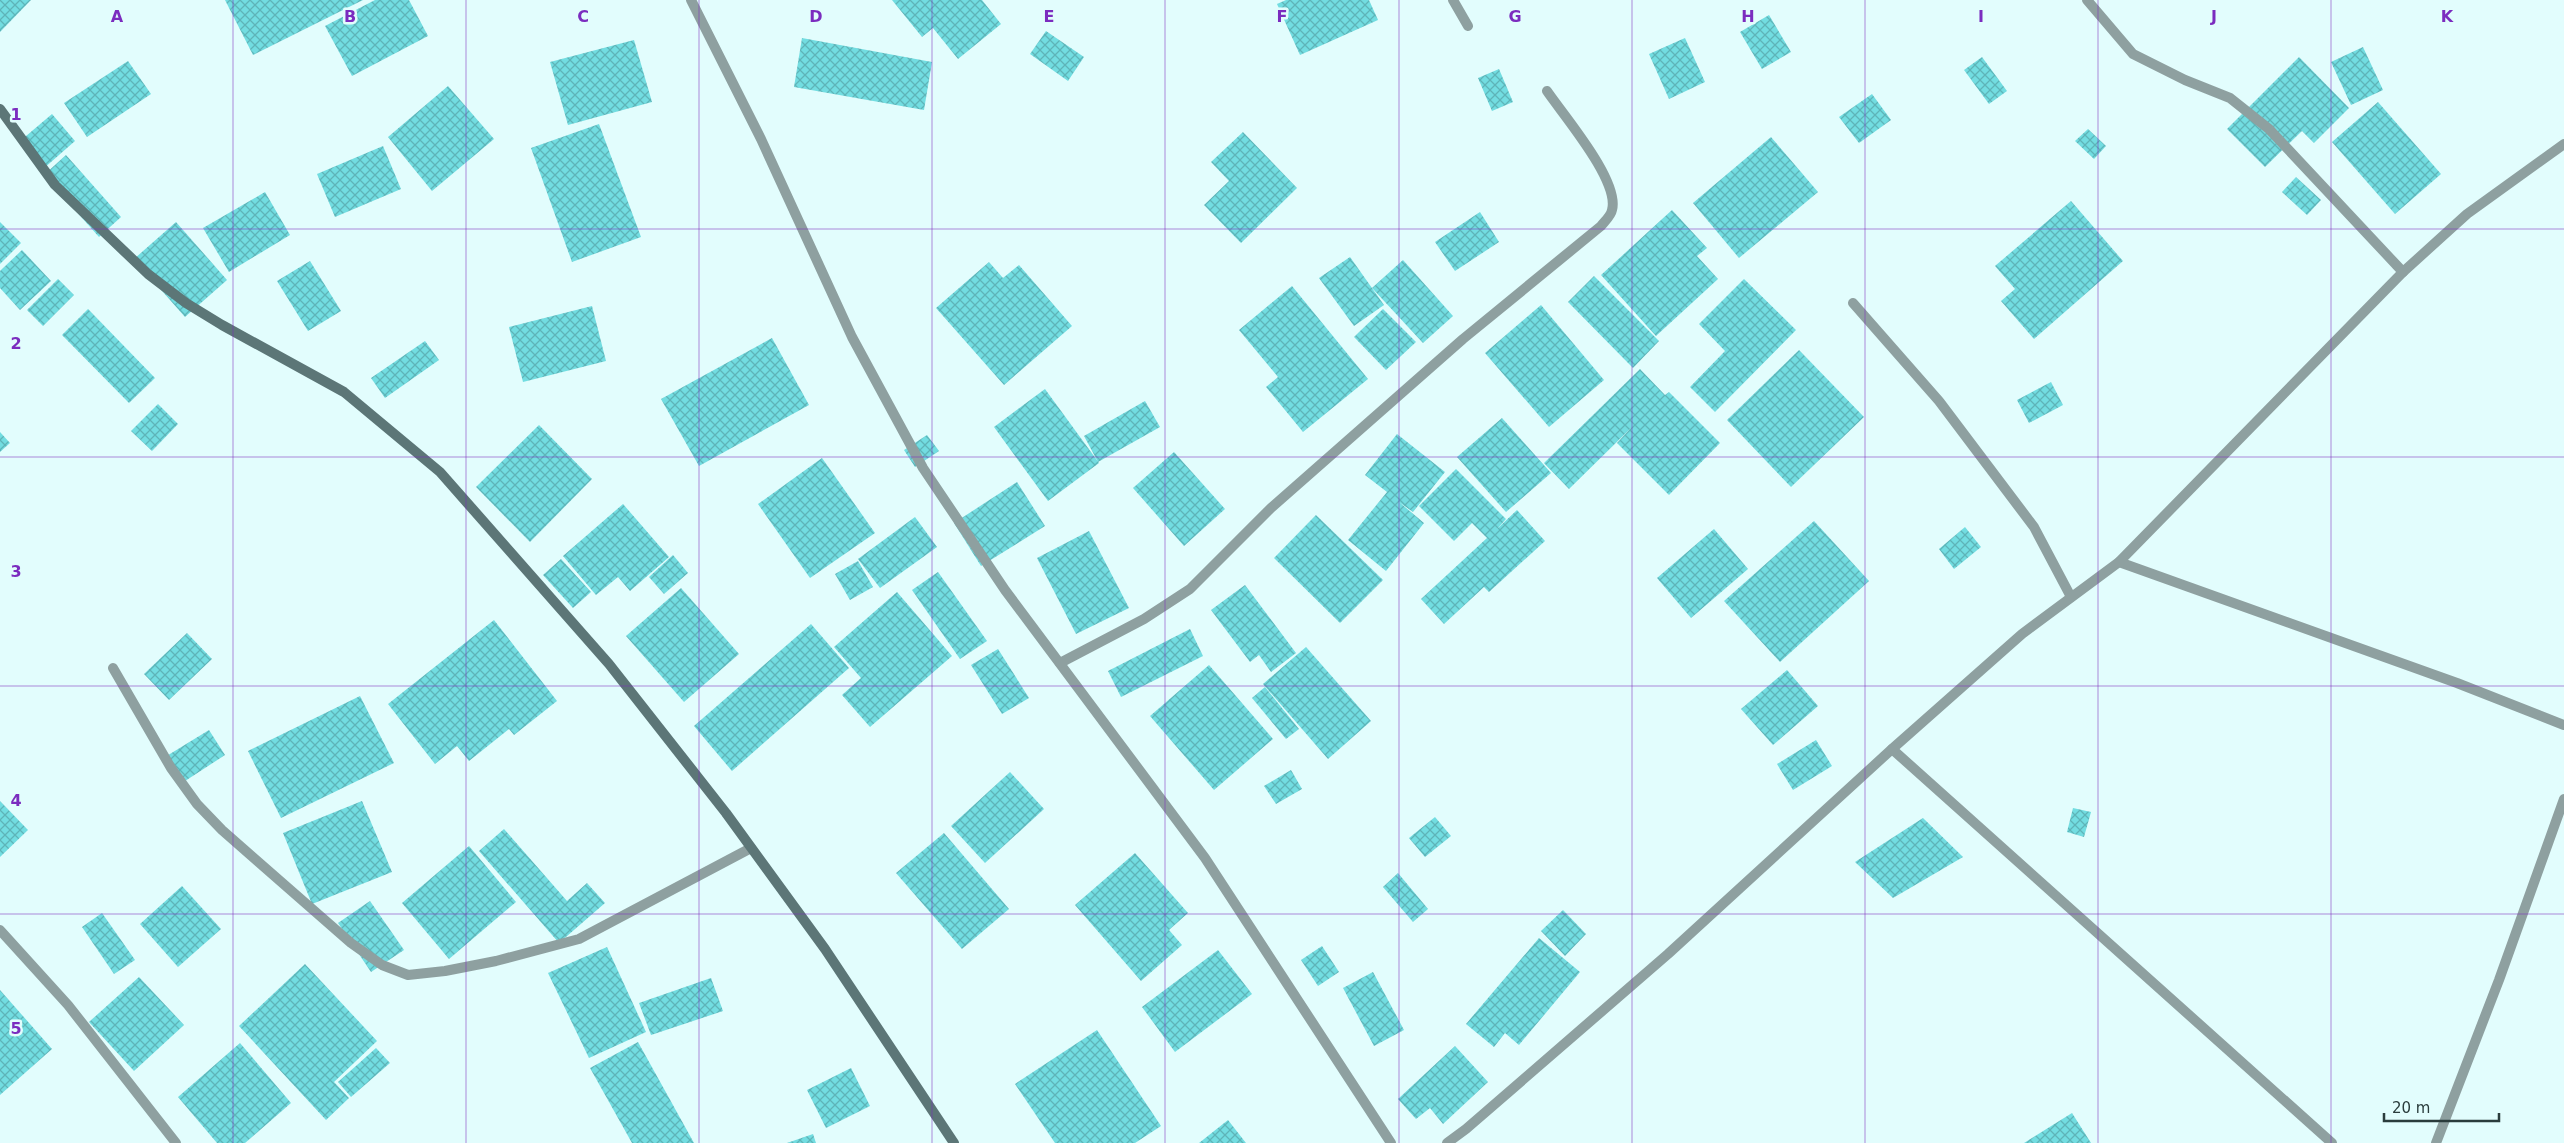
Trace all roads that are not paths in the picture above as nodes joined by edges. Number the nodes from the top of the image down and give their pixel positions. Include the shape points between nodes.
1 (691, 0) edge
2 (1453, 0) edge
3 (2087, 0) edge
4 (1468, 26) dead end
5 (1547, 91) dead end
6 (0, 109) edge
7 (2564, 144) edge
8 (2403, 272) junction
9 (1853, 303) dead end
10 (2118, 562) junction
11 (2071, 598) junction
12 (1060, 663) junction
13 (114, 668) dead end
14 (2564, 725) edge
15 (1892, 748) junction
16 (2564, 799) edge
17 (751, 848) junction
18 (0, 930) edge
19 (176, 1143) edge
20 (954, 1143) edge
21 (1391, 1143) edge
22 (1447, 1143) edge
23 (2332, 1143) edge
24 (2436, 1143) edge

1 - 12 street via 761,139 852,337 923,468 1005,590
2 - 4 street
3 - 8 street via 2133,54 2230,98 2269,129
5 - 12 street via 1605,174 1612,194 1612,211 1601,226 1463,338 1271,508 1190,589 1144,619
6 - 17 street via 55,185 148,274 222,325 344,392 440,472 609,664
7 - 8 street via 2467,214
8 - 10 street
9 - 11 street via 1939,401 2034,527
10 - 11 street
10 - 14 street via 2457,683
11 - 15 street via 2022,634
12 - 21 street via 1205,858
13 - 17 street via 171,768 197,804 222,830 351,943 382,965 408,975 445,972 579,939
15 - 22 street via 1654,967
15 - 23 street
16 - 24 street
17 - 20 street via 825,949
18 - 19 street via 68,1005

